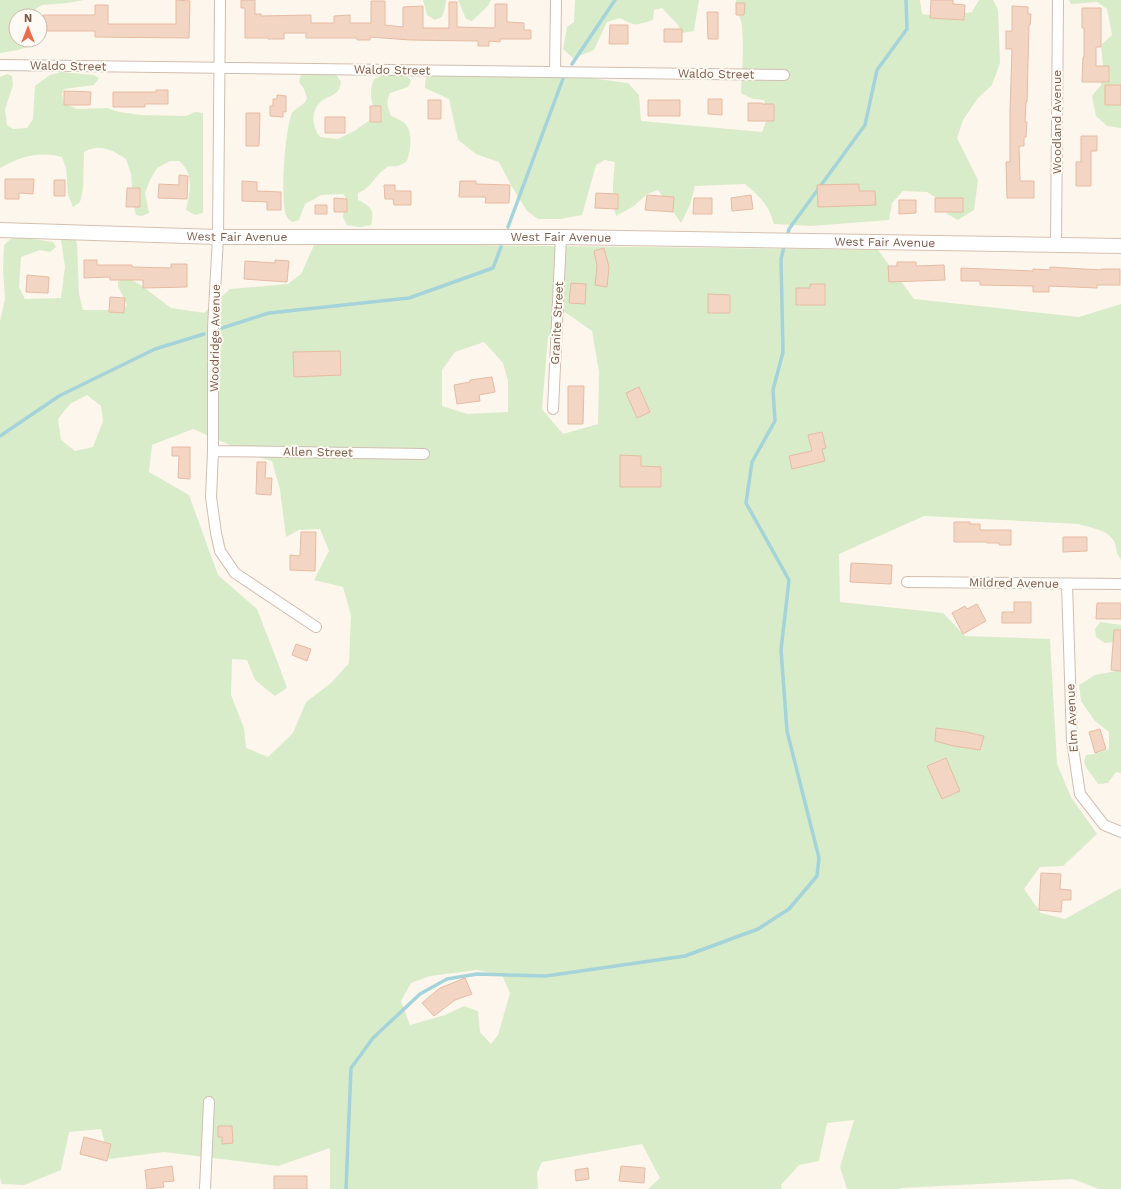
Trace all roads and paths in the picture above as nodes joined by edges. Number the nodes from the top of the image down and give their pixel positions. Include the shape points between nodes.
1 (220, 0) edge
2 (556, 0) edge
3 (1058, 0) edge
4 (0, 65) edge
5 (219, 68) junction
6 (555, 72) junction
7 (784, 75) dead end
8 (0, 230) edge
9 (218, 237) junction
10 (561, 237) junction
11 (1056, 245) junction
12 (1121, 246) edge
13 (553, 409) dead end
14 (213, 451) junction
15 (424, 454) dead end
16 (907, 582) dead end
17 (1068, 584) junction
18 (1121, 584) edge
19 (316, 627) dead end
20 (1121, 832) edge
21 (209, 1102) dead end
22 (205, 1189) edge

1 - 5 street, Woodridge Avenue
2 - 6 street
3 - 11 street, Woodland Avenue
4 - 5 street, Waldo Street
5 - 6 street, Waldo Street
5 - 9 street, Woodridge Avenue
6 - 7 street, Waldo Street
8 - 9 street, West Fair Avenue
9 - 10 street, West Fair Avenue
9 - 14 street, Woodridge Avenue via 213,328
10 - 11 street, West Fair Avenue
10 - 13 street, Granite Street
11 - 12 street, West Fair Avenue
14 - 15 street, Allen Street
14 - 19 street, Woodridge Avenue via 211,497 220,551 235,573
16 - 17 street, Mildred Avenue
17 - 18 street, Mildred Avenue
17 - 20 street, Elm Avenue via 1072,741 1080,794 1104,825
21 - 22 street

